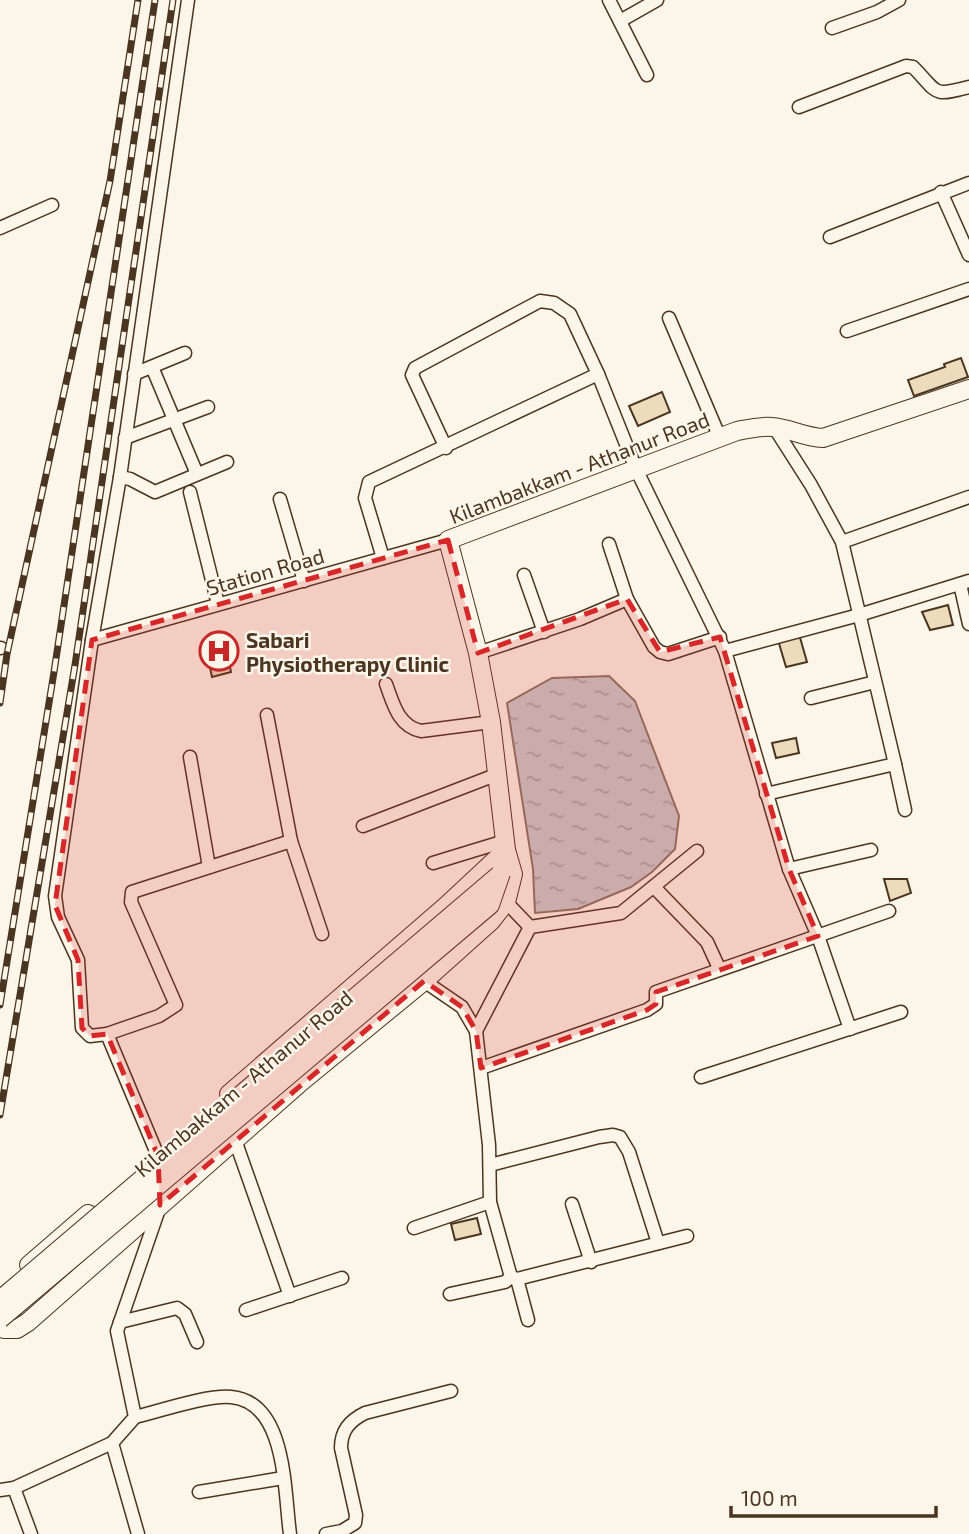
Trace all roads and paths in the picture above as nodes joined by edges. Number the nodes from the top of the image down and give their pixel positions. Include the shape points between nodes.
1 (188, 0) edge
2 (609, 0) edge
3 (657, 0) edge
4 (899, 0) edge
5 (620, 21) junction
6 (832, 28) dead end
7 (647, 75) dead end
8 (969, 87) edge
9 (799, 107) dead end
10 (969, 183) edge
11 (941, 192) junction
12 (52, 205) dead end
13 (0, 228) edge
14 (830, 237) dead end
15 (969, 255) edge
16 (969, 289) edge
17 (669, 318) dead end
18 (847, 331) dead end
19 (185, 353) dead end
20 (152, 367) junction
21 (134, 374) junction
22 (598, 374) junction
23 (969, 388) edge
24 (208, 407) dead end
25 (174, 421) junction
26 (774, 426) junction
27 (125, 438) junction
28 (720, 438) junction
29 (446, 448) junction
30 (227, 462) dead end
31 (636, 469) junction
32 (197, 474) junction
33 (120, 477) junction
34 (190, 492) dead end
35 (969, 497) edge
36 (280, 499) dead end
37 (448, 540) junction
38 (842, 542) junction
39 (610, 544) dead end
40 (383, 558) junction
41 (524, 575) dead end
42 (304, 581) junction
43 (964, 583) edge
44 (628, 598) junction
45 (218, 604) junction
46 (859, 615) junction
47 (969, 624) edge
48 (544, 632) junction
49 (720, 636) junction
50 (92, 640) junction
51 (725, 651) junction
52 (478, 653) junction
53 (875, 682) junction
54 (386, 684) dead end
55 (811, 698) dead end
56 (267, 715) dead end
57 (491, 722) junction
58 (190, 757) dead end
59 (895, 764) junction
60 (498, 774) junction
61 (766, 794) junction
62 (905, 810) dead end
63 (363, 826) dead end
64 (290, 841) junction
65 (506, 846) junction
66 (871, 850) dead end
67 (697, 851) dead end
68 (433, 863) dead end
69 (209, 867) junction
70 (789, 869) junction
71 (501, 873) junction
72 (654, 887) junction
73 (506, 902) junction
74 (889, 911) dead end
75 (530, 926) junction
76 (322, 934) dead end
77 (818, 936) junction
78 (719, 968) junction
79 (424, 981) junction
80 (901, 1012) dead end
81 (850, 1029) junction
82 (476, 1031) junction
83 (107, 1034) junction
84 (481, 1068) junction
85 (701, 1077) dead end
86 (236, 1140) junction
87 (158, 1156) junction
88 (490, 1165) junction
89 (490, 1202) junction
90 (572, 1204) dead end
91 (160, 1205) junction
92 (414, 1228) dead end
93 (687, 1236) dead end
94 (658, 1243) junction
95 (591, 1262) junction
96 (342, 1278) dead end
97 (514, 1278) junction
98 (0, 1292) edge
99 (450, 1294) dead end
100 (290, 1296) junction
101 (0, 1300) edge
102 (246, 1310) dead end
103 (0, 1319) edge
104 (527, 1320) dead end
105 (120, 1322) junction
106 (0, 1325) edge
107 (197, 1342) dead end
108 (451, 1391) dead end
109 (135, 1417) junction
110 (112, 1443) junction
111 (283, 1478) junction
112 (14, 1488) junction
113 (0, 1490) edge
114 (199, 1492) dead end
115 (355, 1523) junction
116 (31, 1534) edge
117 (138, 1534) edge
118 (290, 1534) edge
119 (326, 1534) edge
120 (363, 1534) edge

1 - 21 street
2 - 5 street
3 - 5 street
4 - 6 street
5 - 7 street
8 - 9 street via 936,92 913,67 906,66
10 - 11 street
11 - 14 street
11 - 15 street
12 - 13 street
16 - 18 street
17 - 28 street
19 - 20 street
20 - 21 street
20 - 25 street
21 - 27 street
22 - 29 street
22 - 29 street via 570,314 554,303 540,301 520,310 415,368 412,375
22 - 31 street
23 - 26 street, Kilambakkam - Athanur Road via 823,438
24 - 25 street
25 - 27 street
25 - 32 street
26 - 28 street, Kilambakkam - Athanur Road
26 - 38 street
27 - 33 street
28 - 31 street, Kilambakkam - Athanur Road
29 - 40 street via 369,482 365,498
30 - 32 street
31 - 37 street, Kilambakkam - Athanur Road
31 - 49 street
32 - 33 street via 155,492
33 - 50 street
34 - 45 street
35 - 38 street
36 - 42 street
37 - 40 street, Station Road
37 - 52 street, Kilambakkam - Athanur Road
38 - 46 street
39 - 44 street
40 - 42 street, Station Road
41 - 48 street
42 - 45 street, Station Road
43 - 46 street
43 - 47 street
44 - 48 street
44 - 49 street via 660,652 668,654
45 - 50 street, Station Road
46 - 51 street
46 - 53 street
48 - 52 street
49 - 51 street
50 - 83 street via 55,905 78,960 82,1028 90,1036
51 - 61 street
52 - 57 street, Kilambakkam - Athanur Road
53 - 55 street
53 - 59 street
54 - 57 street via 395,708 411,729
56 - 64 street
57 - 60 street, Kilambakkam - Athanur Road
58 - 69 street
59 - 61 street
59 - 62 street
60 - 63 street
60 - 65 street, Kilambakkam - Athanur Road
61 - 70 street
64 - 69 street
64 - 76 street
65 - 68 street
65 - 71 street, Kilambakkam - Athanur Road
65 - 73 street via 513,874
65 - 87 street via 436,915
66 - 70 street
67 - 72 street
69 - 83 street via 132,892 131,902 176,1005 159,1016
70 - 77 street
71 - 101 street, Kilambakkam - Athanur Road, bridge
71 - 103 street, Kilambakkam - Athanur Road, bridge via 490,905
72 - 75 street via 621,913
72 - 78 street via 707,942
73 - 75 street
73 - 79 street
74 - 77 street
75 - 82 street
77 - 78 street
77 - 81 street
78 - 84 street via 656,992 656,1004 647,1010
79 - 82 street via 462,1007
79 - 86 street
80 - 81 street
81 - 85 street
82 - 84 street
83 - 87 street
84 - 88 street
86 - 91 street
86 - 100 street
87 - 91 street
87 - 98 street
88 - 89 street
88 - 94 street via 599,1137 620,1137
89 - 92 street
89 - 97 street
90 - 95 street
91 - 105 street
91 - 106 street via 28,1322 17,1329
93 - 94 street
94 - 95 street
95 - 97 street
96 - 100 street
97 - 99 street
97 - 104 street
100 - 102 street
105 - 107 street via 177,1308 185,1314
105 - 109 street via 117,1331
108 - 115 street via 365,1413 346,1427 341,1448
109 - 110 street
109 - 111 street via 229,1396 247,1400 269,1420 278,1442
110 - 112 street
110 - 117 street
111 - 114 street
111 - 118 street
112 - 113 street
112 - 116 street
115 - 119 street
115 - 120 street

